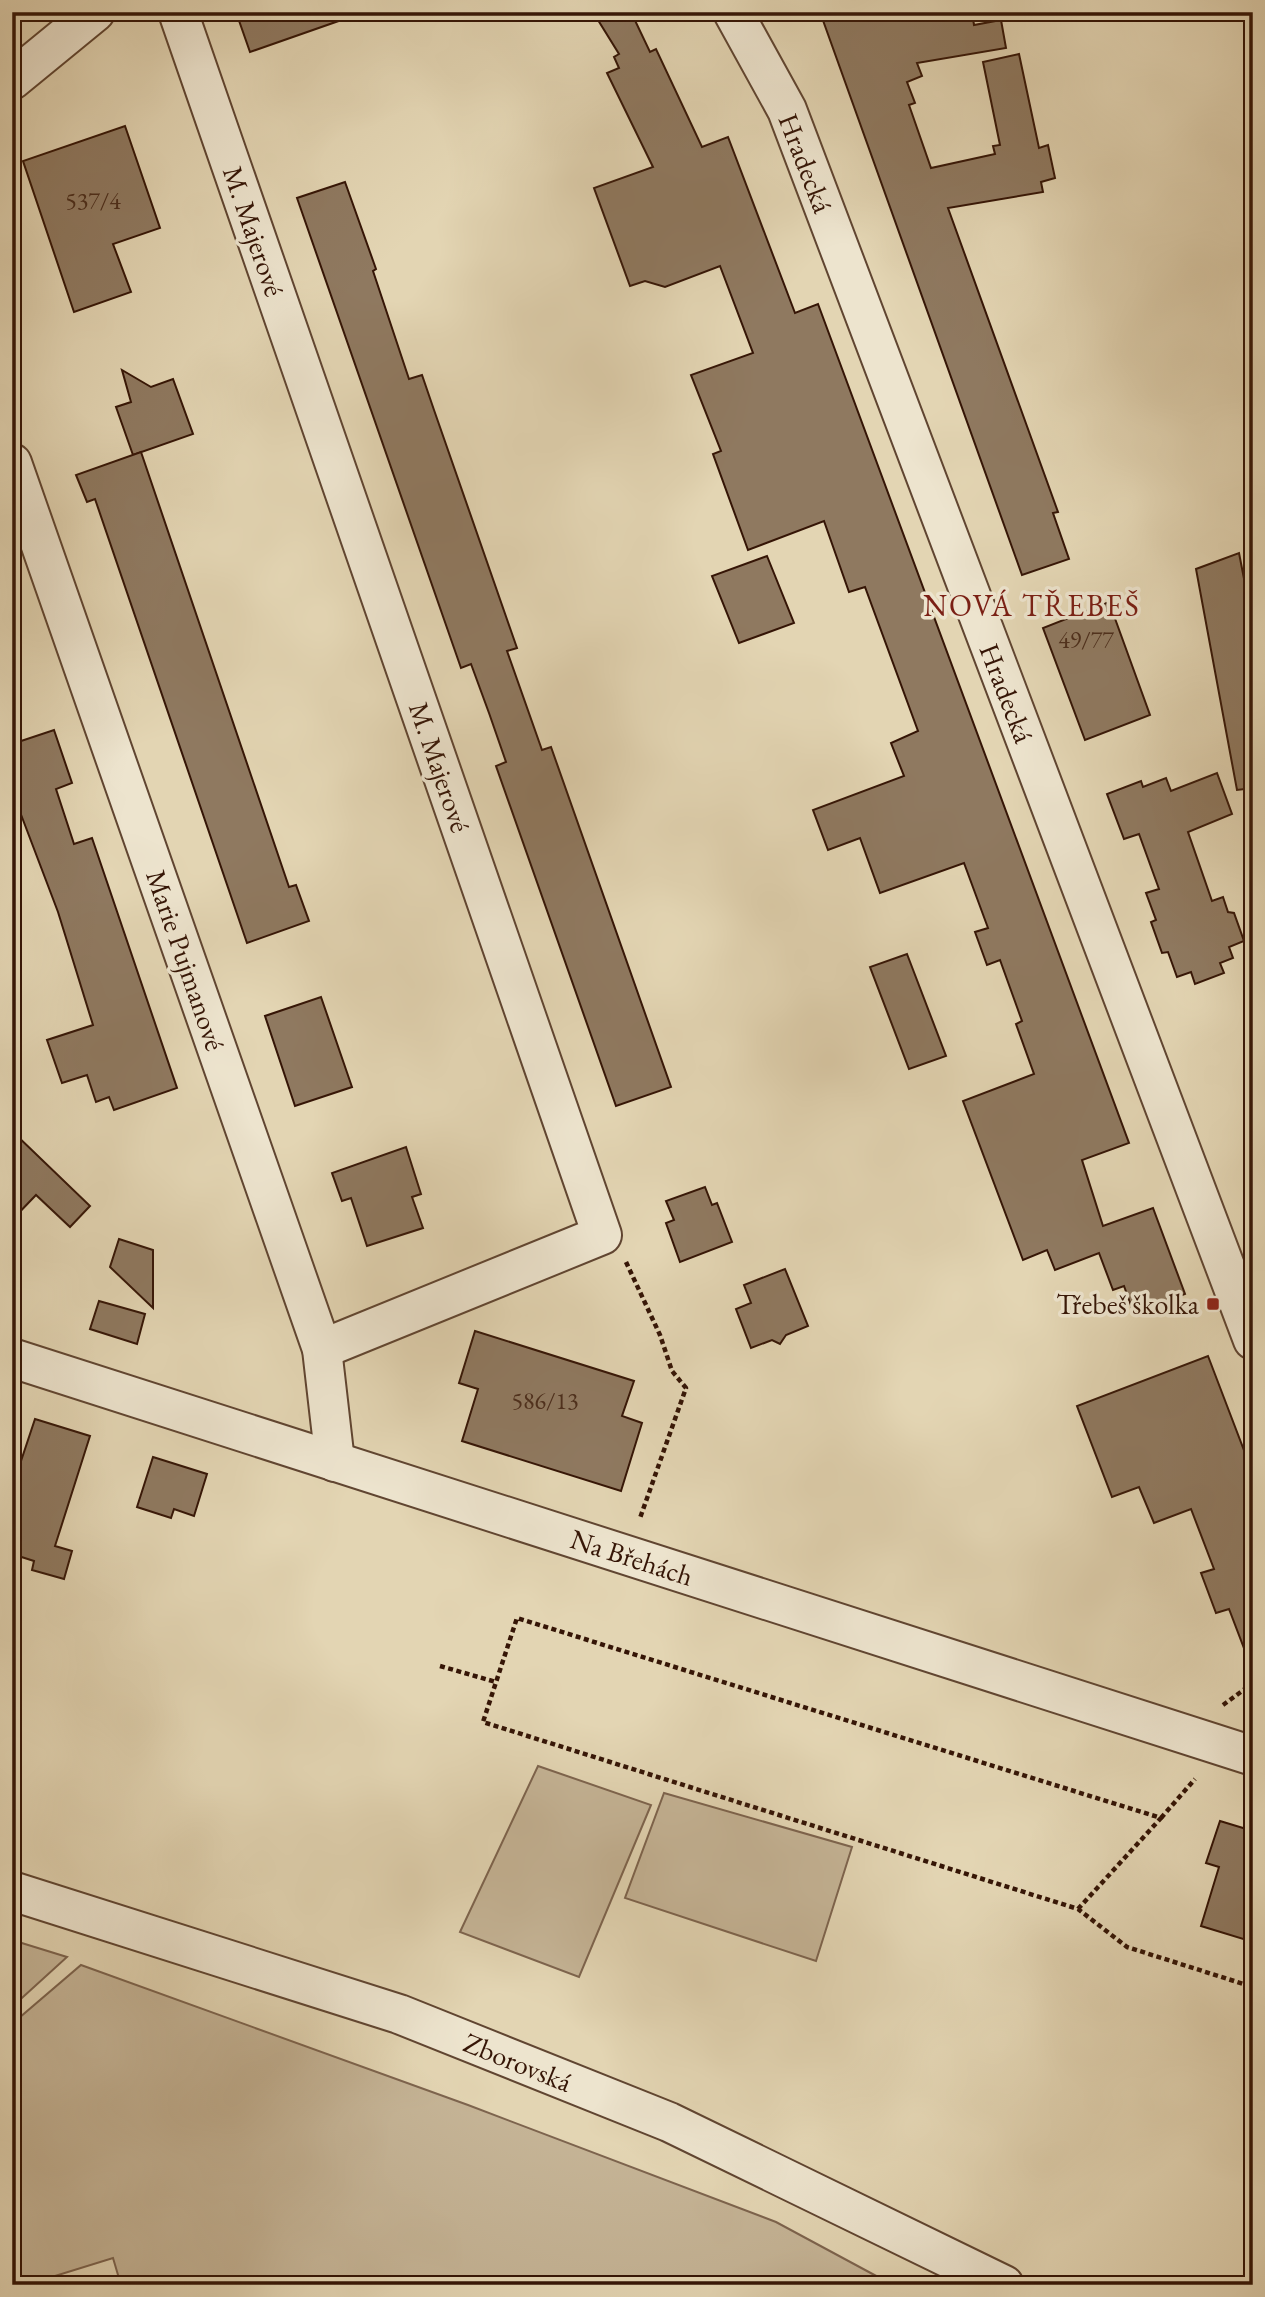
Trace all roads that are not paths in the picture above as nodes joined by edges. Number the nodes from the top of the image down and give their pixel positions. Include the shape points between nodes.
1 (95, 12) edge
2 (178, 12) edge
3 (733, 12) edge
4 (12, 80) edge
5 (12, 463) edge
6 (1253, 1340) edge
7 (321, 1349) junction
8 (12, 1358) edge
9 (335, 1462) junction
10 (1253, 1756) edge
11 (12, 1891) edge
12 (1004, 2285) edge

1 - 4 street
2 - 7 street, M. Majerové via 602,1235
3 - 6 street, Hradecká via 787,110
5 - 7 street, Marie Pujmanové
7 - 9 street, Marie Pujmanové
8 - 9 street, Na Břehách
9 - 10 street, Na Břehách
11 - 12 street, Zborovská via 425,2024 669,2122

